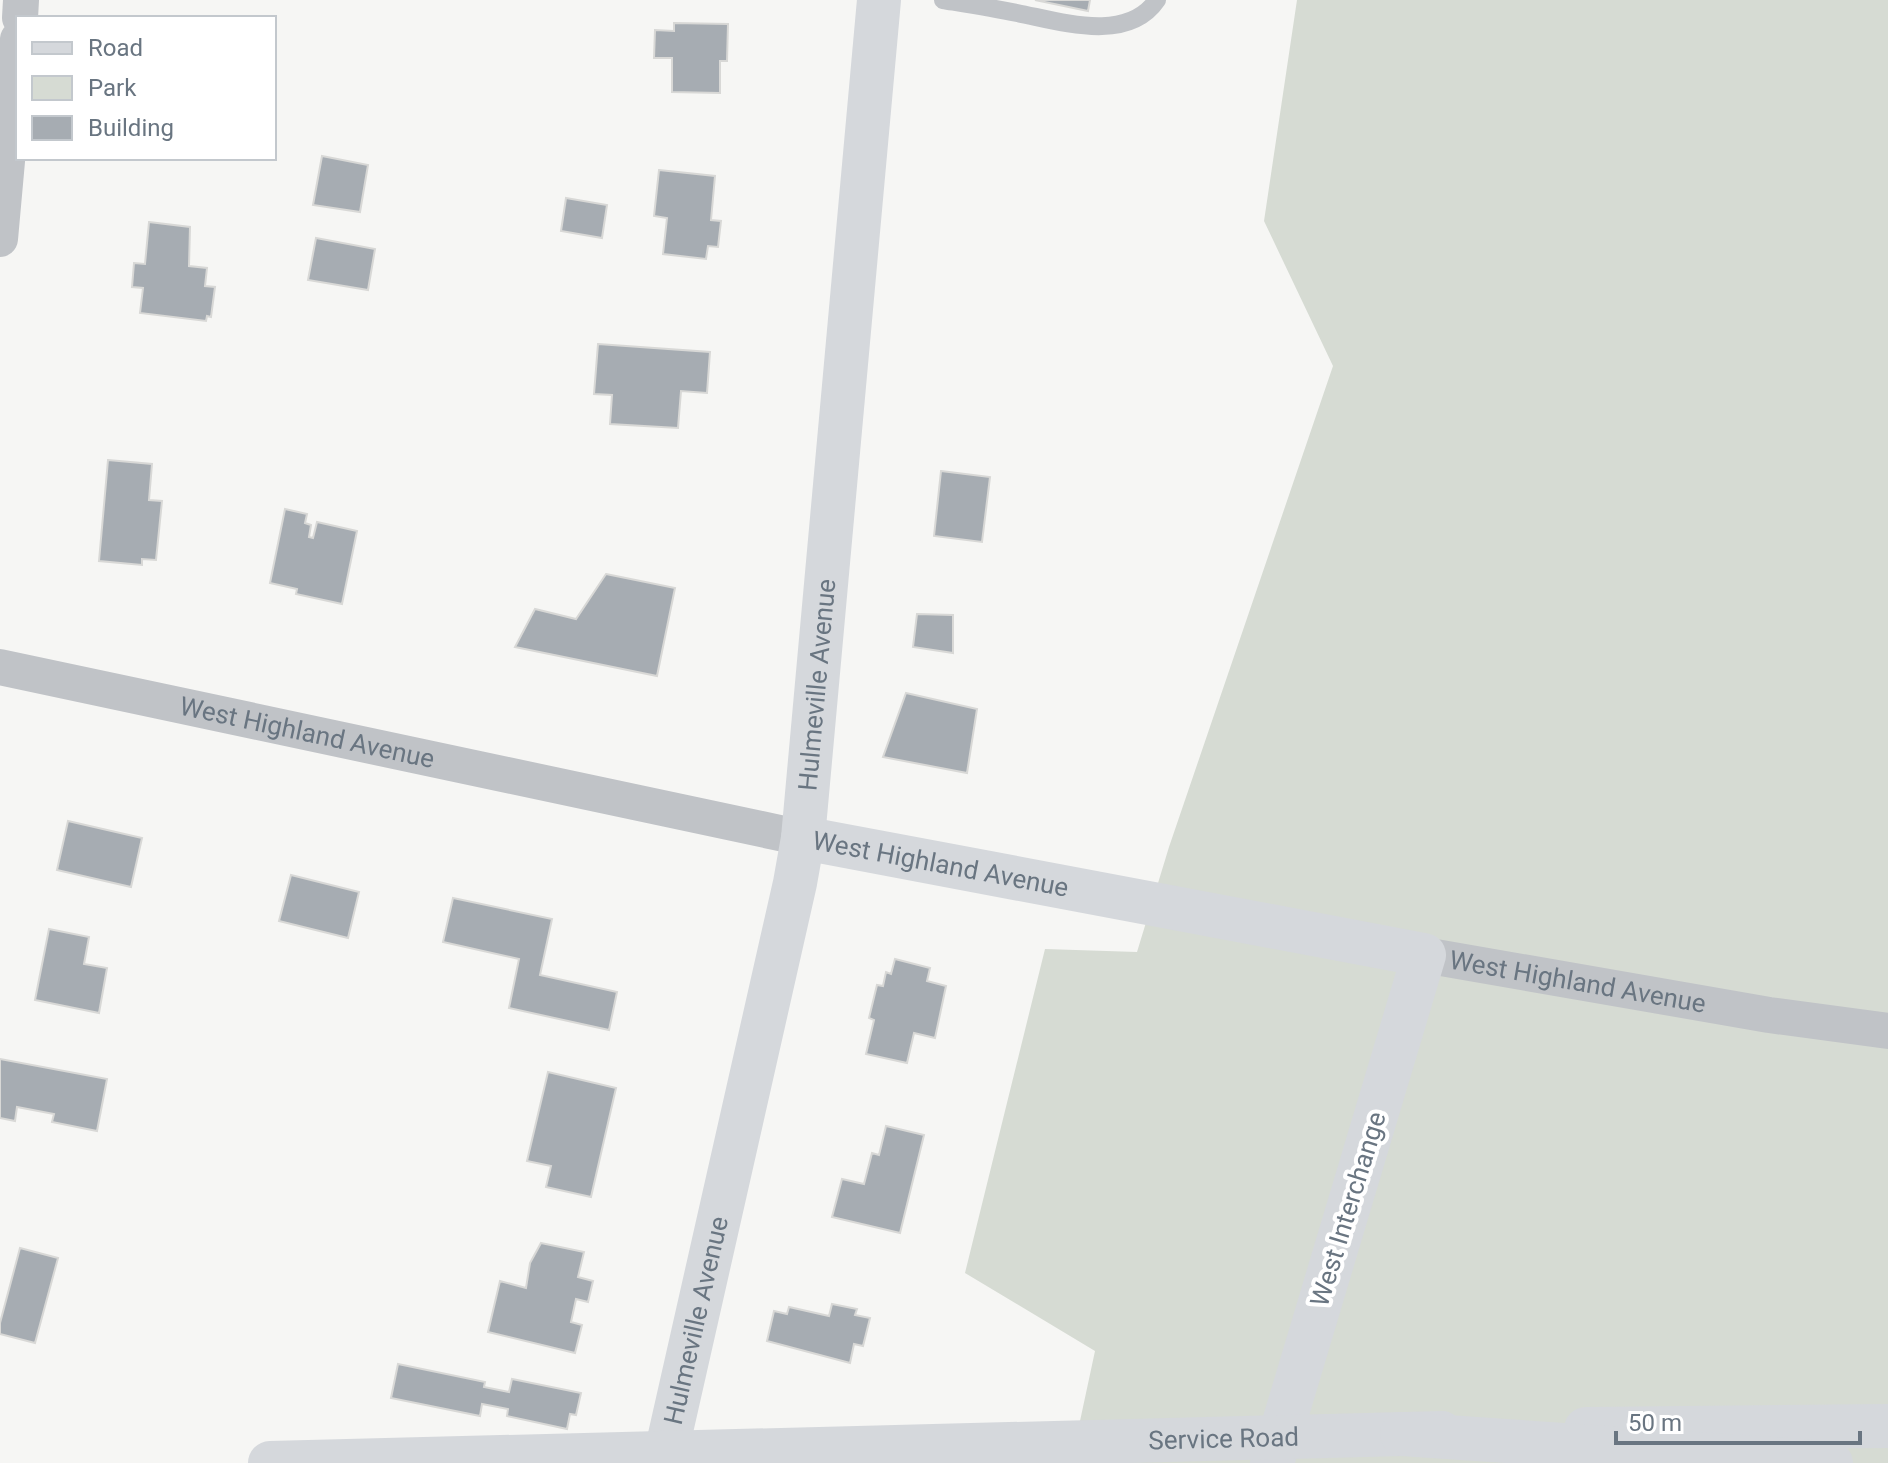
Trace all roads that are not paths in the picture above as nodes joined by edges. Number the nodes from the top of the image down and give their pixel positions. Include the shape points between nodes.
1 (879, 0) edge
2 (943, 0) edge
3 (1157, 0) edge
4 (16, 61) edge
5 (0, 239) edge
6 (0, 667) edge
7 (803, 838) junction
8 (1424, 955) junction
9 (1888, 1031) edge
10 (1888, 1426) edge
11 (1402, 1434) junction
12 (666, 1453) junction
13 (270, 1463) edge
14 (1272, 1463) edge
15 (1831, 1463) edge

1 - 7 main road, Hulmeville Avenue
2 - 3 lane via 1087,26 1119,25 1149,11
4 - 5 street
6 - 7 street, West Highland Avenue
7 - 8 main road, West Highland Avenue
7 - 12 main road, Hulmeville Avenue
8 - 9 street, West Highland Avenue
8 - 14 main road, West Interchange
10 - 11 main road, Service Road
11 - 12 main road, Service Road
11 - 15 main road
12 - 13 main road, Service Road

